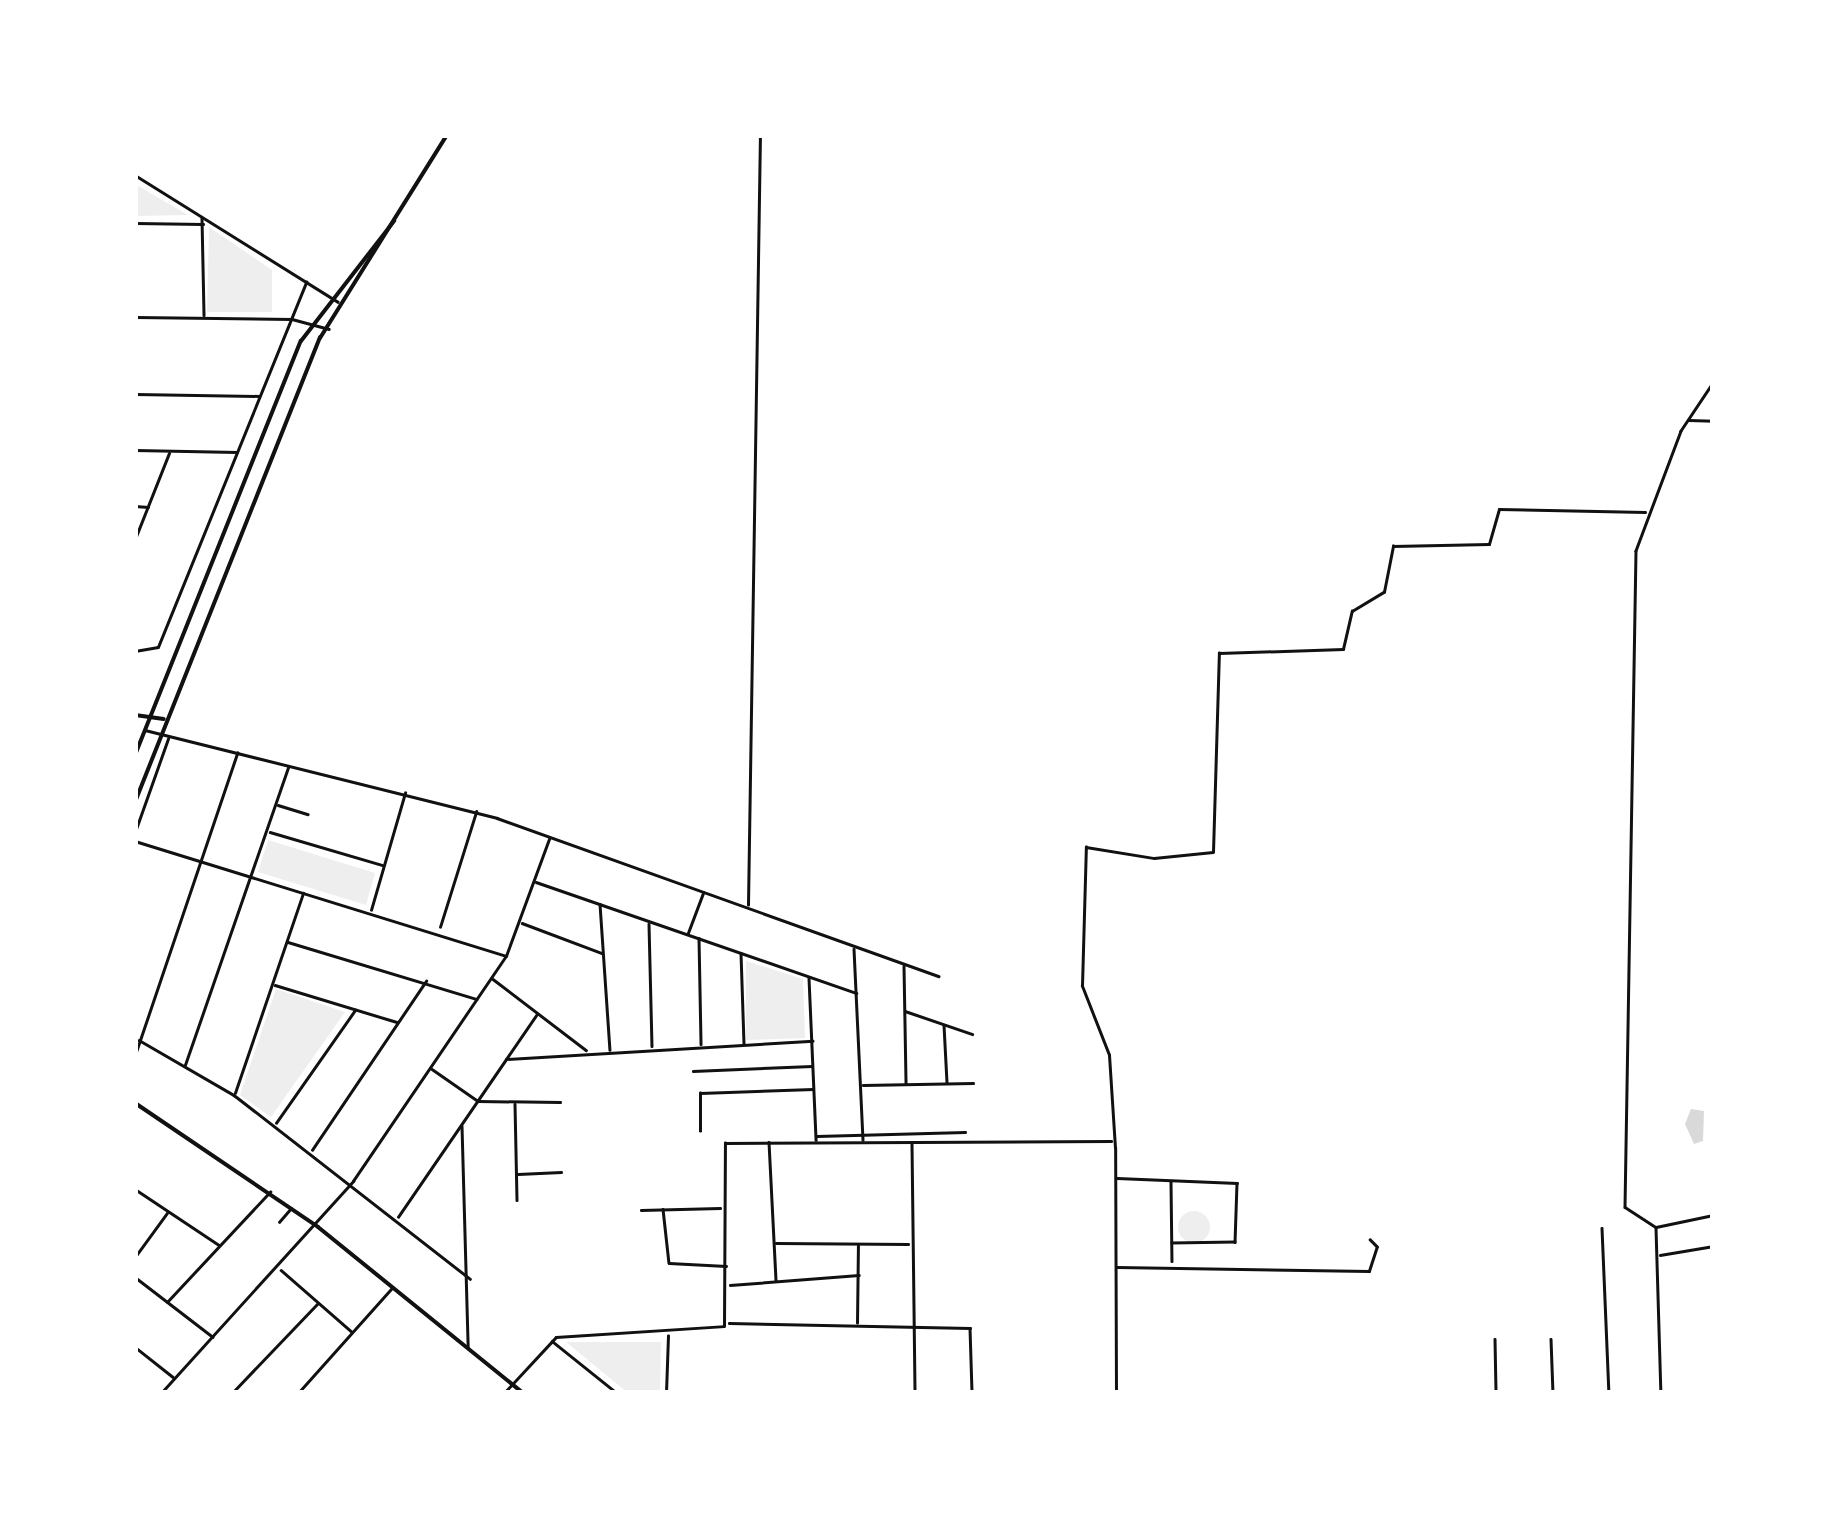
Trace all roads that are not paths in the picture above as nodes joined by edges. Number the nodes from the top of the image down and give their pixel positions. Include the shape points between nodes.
1 (447, 135) edge
2 (760, 135) edge
3 (135, 174) edge
4 (202, 217) junction
5 (396, 219) junction
6 (135, 222) edge
7 (203, 224) junction
8 (306, 282) junction
9 (338, 302) junction
10 (135, 317) edge
11 (204, 317) junction
12 (292, 319) junction
13 (316, 323) junction
14 (329, 329) junction
15 (1713, 383) edge
16 (135, 394) edge
17 (260, 396) junction
18 (1688, 420) junction
19 (1713, 421) edge
20 (135, 450) edge
21 (170, 452) junction
22 (237, 452) junction
23 (135, 506) edge
24 (148, 506) junction
25 (1713, 511) edge
26 (1645, 512) junction
27 (1713, 524) edge
28 (135, 539) edge
29 (135, 651) edge
30 (135, 715) edge
31 (150, 715) junction
32 (164, 719) junction
33 (144, 730) junction
34 (159, 734) junction
35 (168, 738) junction
36 (237, 753) junction
37 (135, 755) edge
38 (288, 766) junction
39 (405, 791) junction
40 (135, 802) edge
41 (277, 805) junction
42 (476, 812) junction
43 (308, 814) dead end
44 (135, 832) edge
45 (269, 832) junction
46 (550, 836) junction
47 (135, 841) edge
48 (200, 860) junction
49 (384, 866) junction
50 (252, 876) junction
51 (535, 882) junction
52 (304, 891) junction
53 (703, 892) junction
54 (600, 904) junction
55 (748, 907) junction
56 (371, 911) junction
57 (522, 922) junction
58 (649, 922) junction
59 (440, 928) junction
60 (688, 934) junction
61 (699, 938) junction
62 (287, 942) junction
63 (854, 946) junction
64 (741, 952) junction
65 (603, 953) junction
66 (506, 956) junction
67 (904, 964) junction
68 (939, 976) dead end
69 (808, 977) junction
70 (492, 978) junction
71 (426, 981) junction
72 (272, 984) junction
73 (856, 993) junction
74 (478, 1000) junction
75 (355, 1010) junction
76 (904, 1010) junction
77 (537, 1014) junction
78 (398, 1023) junction
79 (944, 1024) junction
80 (972, 1034) dead end
81 (139, 1040) junction
82 (812, 1041) junction
83 (744, 1044) junction
84 (701, 1046) junction
85 (652, 1048) junction
86 (610, 1051) junction
87 (590, 1052) junction
88 (135, 1055) edge
89 (506, 1059) junction
90 (186, 1065) junction
91 (814, 1066) junction
92 (431, 1068) junction
93 (693, 1071) dead end
94 (973, 1083) dead end
95 (906, 1084) junction
96 (947, 1084) junction
97 (861, 1085) junction
98 (814, 1090) junction
99 (234, 1094) junction
100 (478, 1101) junction
101 (514, 1102) junction
102 (560, 1102) dead end
103 (135, 1103) edge
104 (275, 1124) junction
105 (462, 1125) junction
106 (700, 1131) dead end
107 (966, 1132) dead end
108 (863, 1135) junction
109 (816, 1136) junction
110 (1114, 1141) junction
111 (769, 1142) junction
112 (863, 1142) junction
113 (912, 1142) junction
114 (816, 1143) junction
115 (311, 1151) junction
116 (561, 1172) dead end
117 (516, 1174) junction
118 (1116, 1178) junction
119 (1171, 1179) junction
120 (354, 1181) junction
121 (135, 1190) edge
122 (270, 1192) junction
123 (517, 1200) dead end
124 (292, 1208) junction
125 (723, 1208) junction
126 (641, 1210) dead end
127 (663, 1210) junction
128 (168, 1212) junction
129 (1713, 1215) edge
130 (398, 1218) junction
131 (278, 1222) dead end
132 (318, 1227) junction
133 (1656, 1227) junction
134 (1602, 1228) dead end
135 (1370, 1240) dead end
136 (1172, 1242) junction
137 (774, 1244) junction
138 (858, 1244) junction
139 (911, 1244) junction
140 (220, 1246) junction
141 (1713, 1246) edge
142 (1658, 1255) junction
143 (135, 1257) edge
144 (1172, 1260) dead end
145 (727, 1266) junction
146 (1116, 1267) junction
147 (280, 1270) junction
148 (859, 1275) junction
149 (135, 1277) edge
150 (470, 1279) junction
151 (776, 1280) junction
152 (728, 1285) junction
153 (392, 1289) junction
154 (167, 1302) junction
155 (318, 1303) junction
156 (727, 1323) junction
157 (914, 1324) junction
158 (858, 1325) junction
159 (353, 1332) junction
160 (668, 1335) junction
161 (214, 1338) junction
162 (1551, 1339) dead end
163 (1495, 1340) dead end
164 (551, 1341) junction
165 (135, 1346) edge
166 (467, 1348) junction
167 (176, 1378) junction
168 (512, 1384) junction
169 (304, 1387) junction
170 (972, 1392) edge
171 (161, 1393) edge
172 (232, 1393) edge
173 (298, 1393) edge
174 (310, 1393) edge
175 (504, 1393) edge
176 (524, 1393) edge
177 (617, 1393) edge
178 (666, 1393) edge
179 (914, 1393) edge
180 (1107, 1393) edge
181 (1116, 1393) edge
182 (1496, 1393) edge
183 (1554, 1393) edge
184 (1609, 1393) edge
185 (1661, 1393) edge

1 - 5 main road
2 - 55 street
3 - 4 street
4 - 7 street
4 - 8 street
5 - 9 main road
5 - 14 main road
6 - 7 street
7 - 11 street
8 - 9 street
8 - 12 street
9 - 13 main road
10 - 11 street
11 - 12 street
12 - 13 street
12 - 17 street
13 - 14 street
13 - 31 main road via 294,358
14 - 32 main road
15 - 18 street
16 - 17 street
17 - 22 street
18 - 19 street
18 - 26 street
20 - 21 street
21 - 22 street
21 - 24 street
22 - 29 street via 158,647
23 - 24 street
24 - 28 street
25 - 27 street
26 - 110 street via 1496,509 1489,544 1390,548 1384,592 1352,611 1343,650 1220,652 1213,852 1154,858 1107,845 1085,850 1082,986 1106,1042
26 - 133 street via 1635,562 1625,1207
30 - 31 main road
31 - 32 main road
31 - 33 main road
32 - 34 main road
33 - 34 street
33 - 37 main road
34 - 35 street
34 - 40 main road
35 - 36 street
35 - 44 street
36 - 38 street
36 - 48 street
38 - 39 street
38 - 41 street
39 - 42 street
39 - 49 street
41 - 43 street
41 - 45 street
42 - 46 street
42 - 59 street
45 - 49 street
45 - 50 street
46 - 51 street
46 - 53 street
47 - 48 street
48 - 50 street
48 - 81 street
49 - 56 street
50 - 52 street
50 - 90 street
51 - 54 street
51 - 57 street
52 - 56 street
52 - 62 street
53 - 55 street
53 - 60 street
54 - 58 street
54 - 65 street
55 - 63 street
56 - 59 street
57 - 65 street
57 - 66 street
58 - 60 street
58 - 85 street
59 - 66 street
60 - 61 street
61 - 64 street
61 - 84 street
62 - 71 street
62 - 72 street
63 - 67 street
63 - 73 street
64 - 69 street
64 - 83 street
65 - 86 street
66 - 70 street
67 - 68 street
67 - 76 street
69 - 73 street
69 - 82 street
70 - 74 street
70 - 77 street
71 - 74 street
71 - 78 street
72 - 75 street
72 - 99 street
73 - 97 street
74 - 92 street
75 - 78 street
75 - 104 street
76 - 79 street
76 - 95 street
77 - 87 street
77 - 89 street
78 - 115 street
79 - 80 street
79 - 96 street
81 - 88 street
81 - 90 street
82 - 83 street
82 - 91 street
83 - 84 street
84 - 85 street
85 - 86 street
86 - 87 street
87 - 89 street
89 - 100 street
90 - 99 street
91 - 93 street
91 - 98 street
92 - 100 street
92 - 120 street
94 - 96 street
95 - 96 street
95 - 97 street
97 - 108 street
98 - 106 street via 700,1092
98 - 109 street
99 - 104 street
100 - 101 street
100 - 105 street
101 - 102 street
101 - 117 street
103 - 122 main road
104 - 115 street
105 - 130 street
105 - 150 street
107 - 108 street
108 - 109 street
108 - 112 street
109 - 114 street
110 - 113 street
110 - 118 street
111 - 114 street
111 - 125 street via 722,1146
111 - 137 street
112 - 113 street
112 - 114 street
113 - 139 street
115 - 120 street
116 - 117 street
117 - 123 street
118 - 119 street
118 - 146 street
119 - 136 street
119 - 136 street via 1238,1185 1235,1242
120 - 130 street
120 - 132 street
121 - 128 street
122 - 124 main road
122 - 140 street
124 - 131 street
124 - 132 main road
125 - 127 street
125 - 145 street
126 - 127 street
127 - 145 street via 669,1263
128 - 140 street
128 - 143 street
129 - 133 street
130 - 150 street
132 - 147 street
132 - 153 main road
133 - 142 street
134 - 184 street
135 - 146 street via 1377,1247 1369,1271
136 - 144 street
137 - 138 street
137 - 151 street
138 - 139 street
138 - 148 street
139 - 157 street
140 - 154 street
141 - 142 street
142 - 185 street
145 - 152 street
146 - 181 street
147 - 155 street
147 - 161 street
148 - 151 street
148 - 158 street
149 - 154 street
150 - 166 street
151 - 152 street
152 - 156 street
153 - 159 street
153 - 166 main road
154 - 161 street
155 - 159 street
155 - 172 street
156 - 158 street
156 - 160 street
157 - 158 street
157 - 170 street via 974,1332
157 - 179 street
159 - 169 street
160 - 164 street
160 - 178 street
161 - 167 street
162 - 183 street
163 - 182 street
164 - 168 street
164 - 177 street
165 - 167 street
166 - 168 main road
167 - 171 street
168 - 175 street
168 - 176 main road
169 - 173 street
169 - 174 street
170 - 179 street
170 - 180 street

